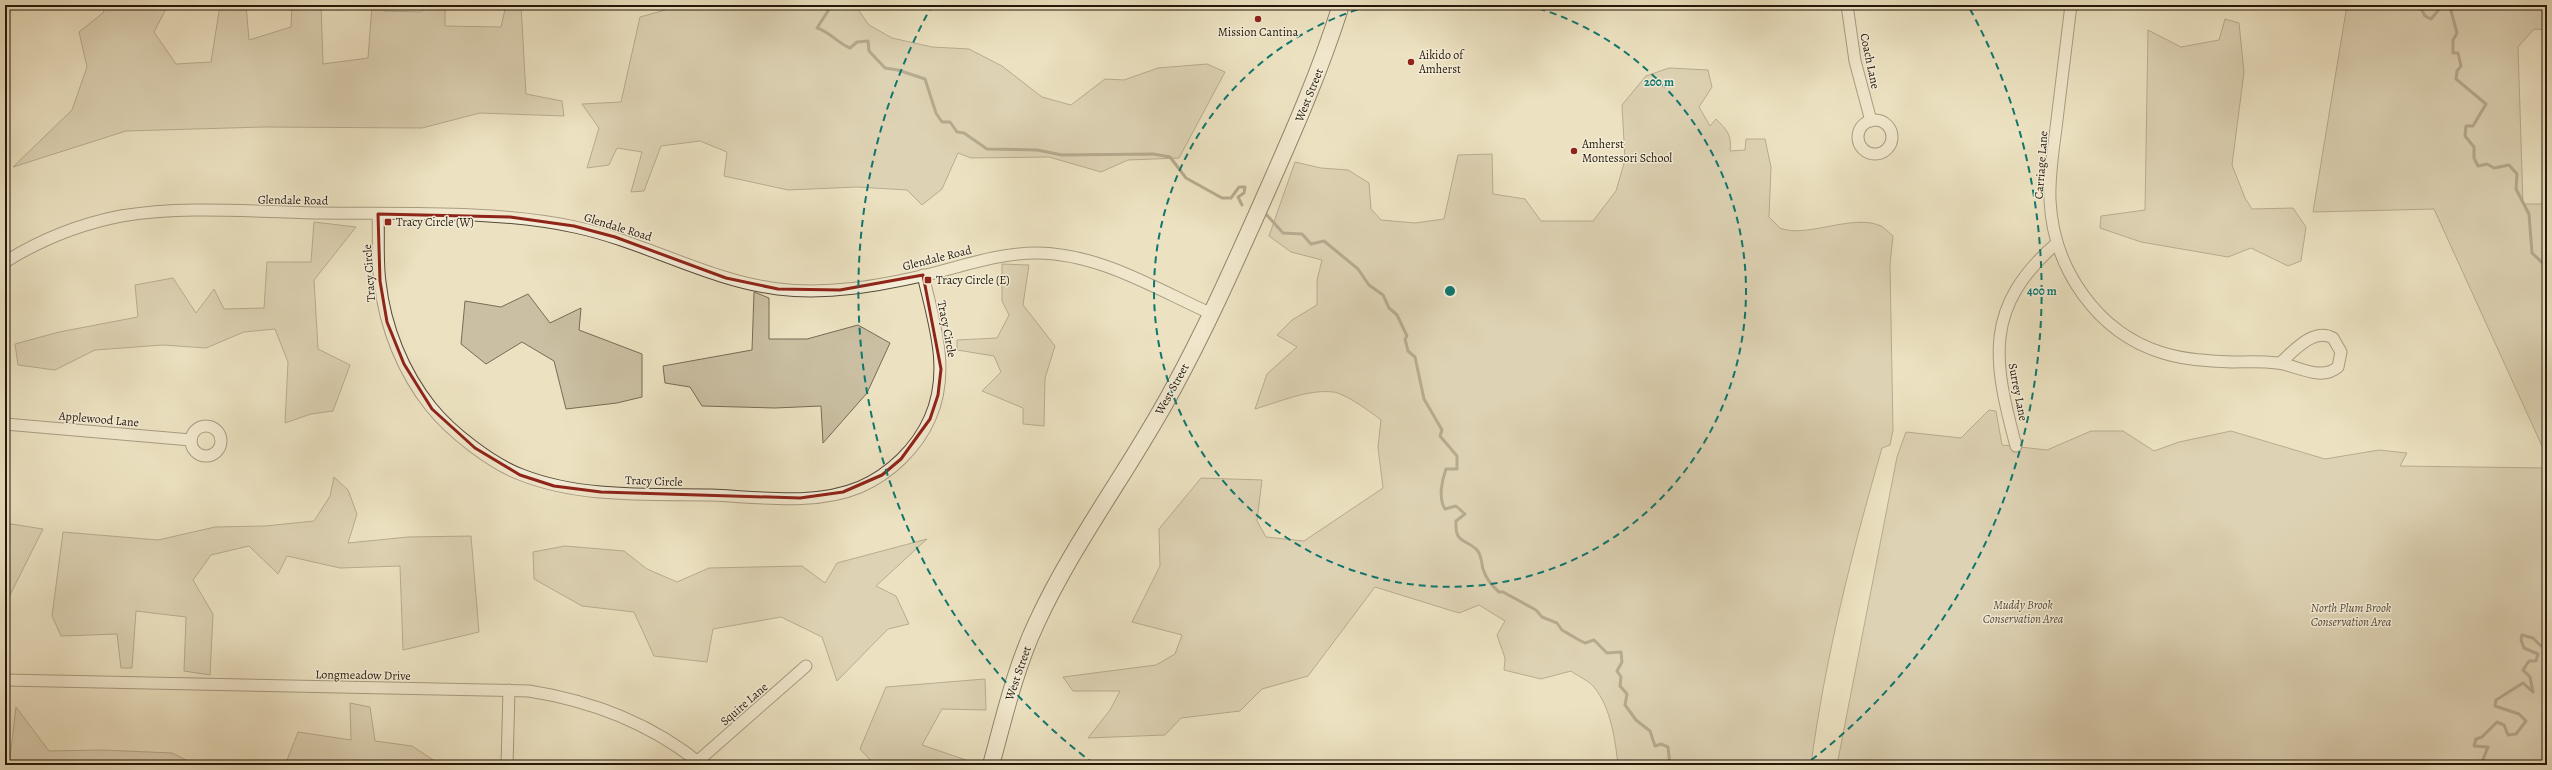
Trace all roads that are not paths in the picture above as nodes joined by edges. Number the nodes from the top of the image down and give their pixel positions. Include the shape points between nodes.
1 (1341, 5) edge
2 (1847, 5) edge
3 (2071, 5) edge
4 (1871, 122) dead end
5 (378, 214) junction
6 (2057, 243) junction
7 (5, 262) edge
8 (923, 275) junction
9 (1212, 314) junction
10 (2280, 363) junction
11 (5, 424) edge
12 (191, 440) dead end
13 (2016, 446) dead end
14 (806, 666) dead end
15 (5, 680) edge
16 (509, 690) junction
17 (700, 763) edge
18 (507, 765) edge
19 (991, 765) edge

1 - 9 main road, West Street via 1328,49 1304,109
2 - 4 street, Coach Lane via 1855,60
3 - 6 street, Carriage Lane via 2050,185
5 - 7 street, Glendale Road via 178,211 121,216 82,226 44,241
5 - 8 street, Glendale Road via 510,217 574,226 614,237 726,278 778,289 840,290
5 - 8 street, Tracy Circle via 380,282 387,322 404,364 432,409 476,448 520,475 554,486 601,492 800,498 843,492 882,476 917,440 930,419 938,395 940,352
6 - 10 street, Carriage Lane via 2071,276 2087,300 2110,323 2144,345 2168,355 2196,360
6 - 13 street, Surrey Lane via 2034,264 2020,282 2001,325 1999,375
8 - 9 street, Glendale Road via 999,256 1036,253 1061,255 1110,268
9 - 19 main road, West Street via 1173,390 1072,554 1036,624 1018,669
10 - 10 street, Carriage Lane via 2314,373 2328,372 2340,364 2341,352 2333,338 2318,336 2304,342
11 - 12 street, Applewood Lane
14 - 17 street, Squire Lane
15 - 16 street, Longmeadow Drive
16 - 17 street, Longmeadow Drive via 556,696 607,711 652,731
16 - 18 street

